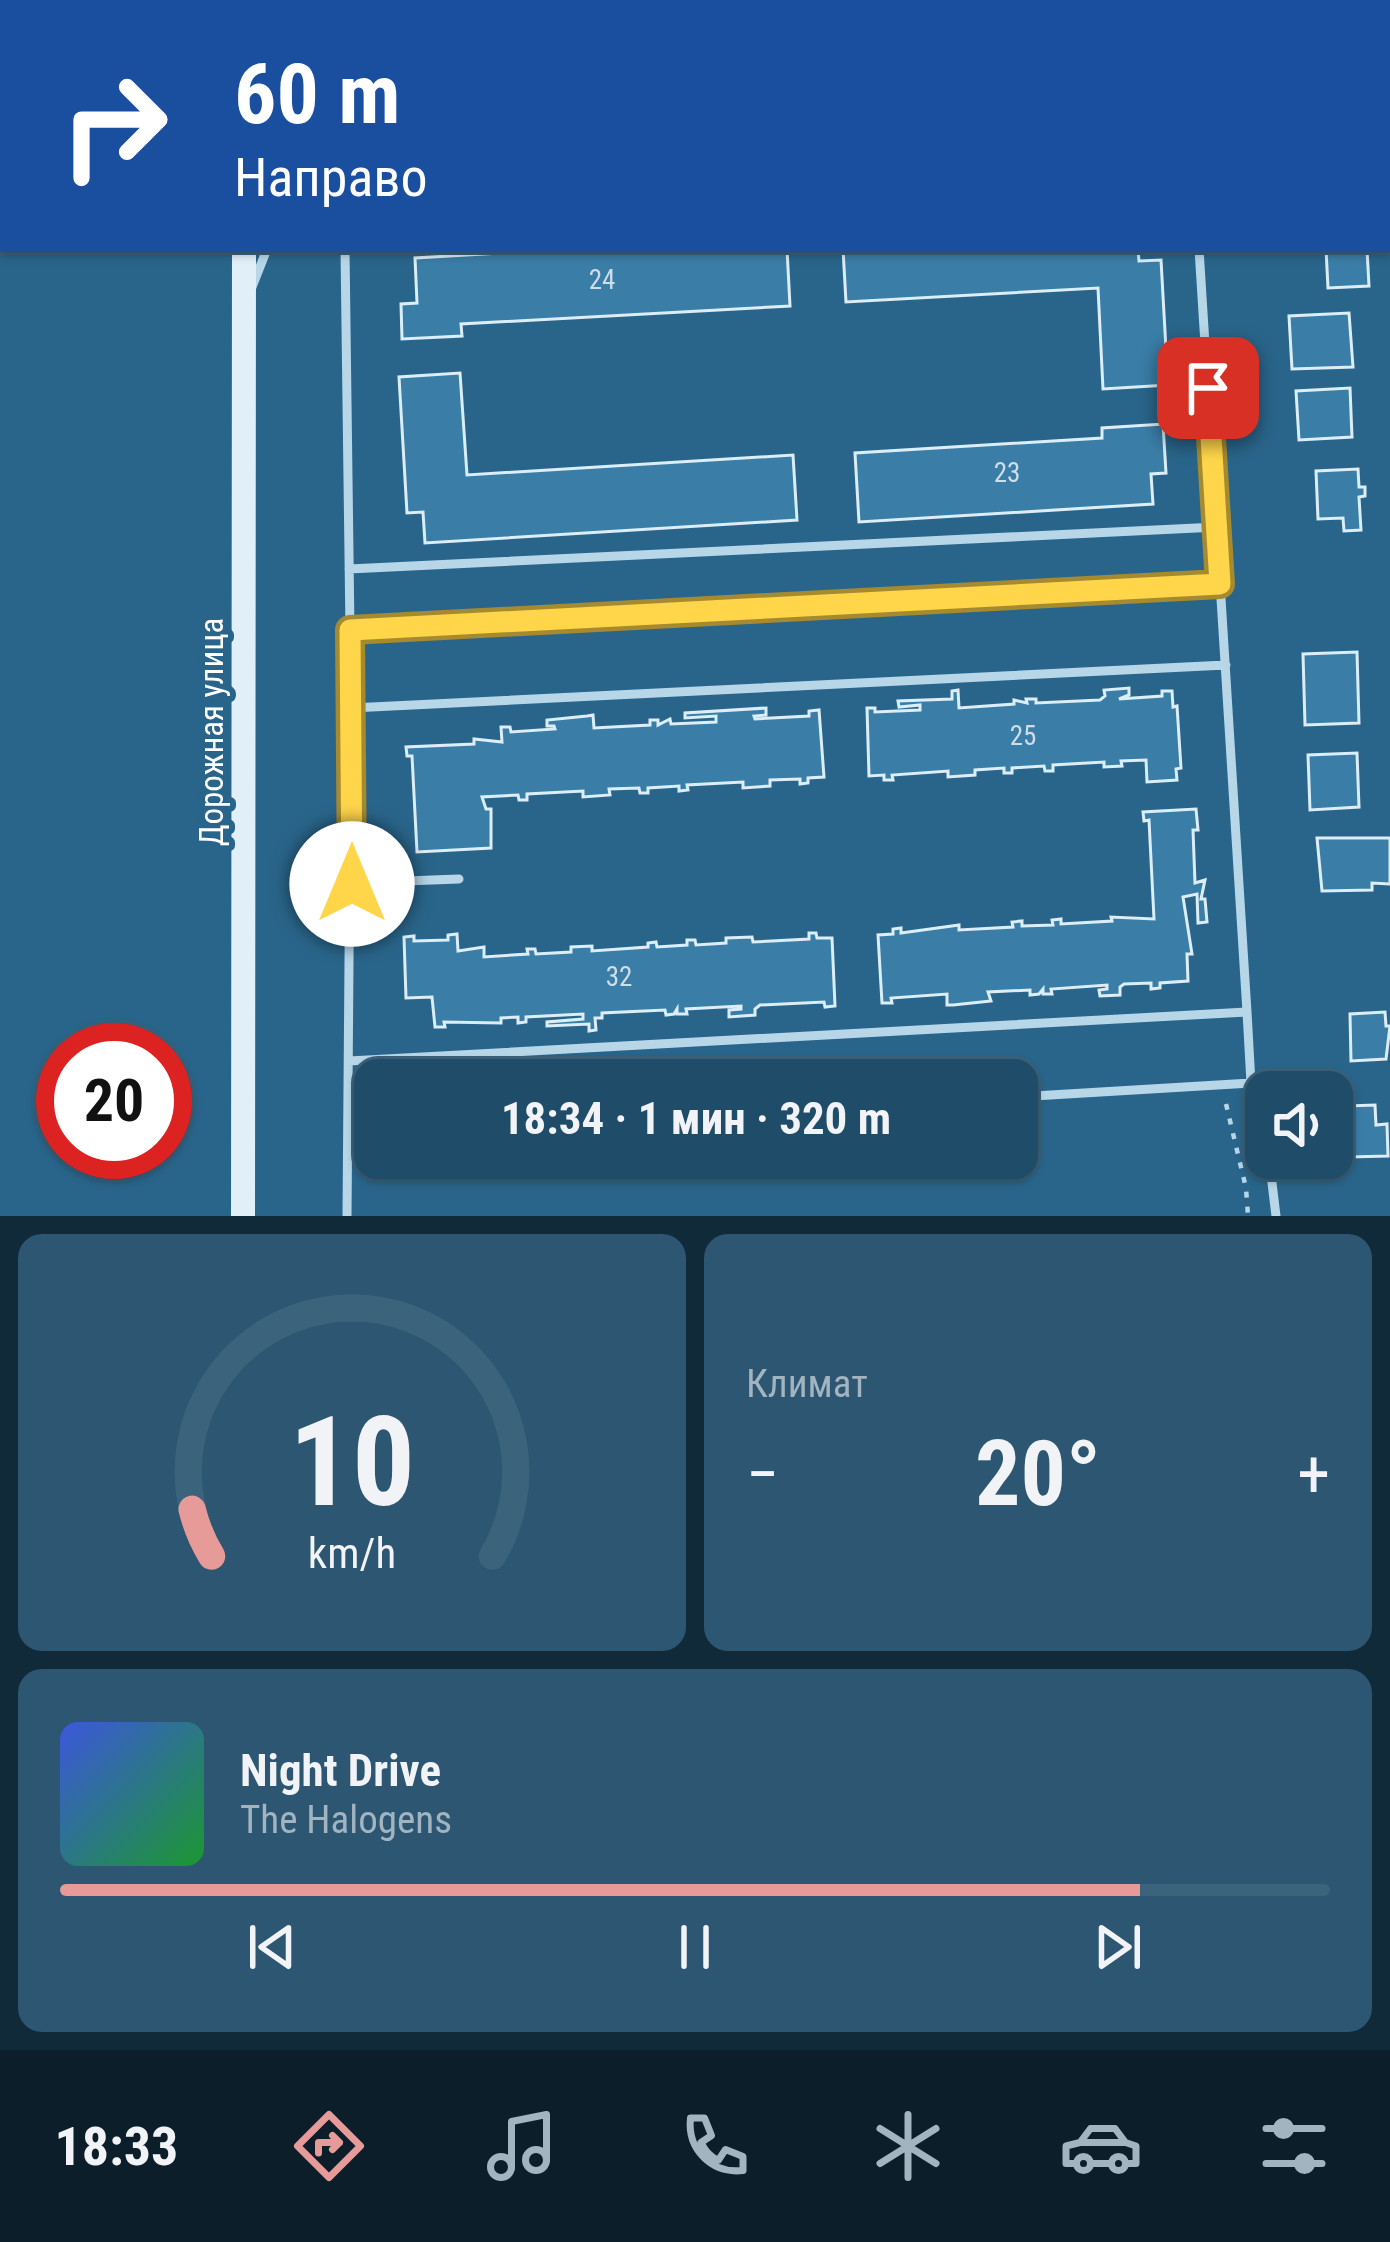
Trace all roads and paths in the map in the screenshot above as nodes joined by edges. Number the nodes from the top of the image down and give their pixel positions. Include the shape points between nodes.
1 (244, 252) edge
2 (266, 252) edge
3 (345, 252) edge
4 (1199, 252) edge
5 (244, 309) junction
6 (1217, 527) junction
7 (350, 569) junction
8 (1220, 584) junction
9 (350, 630) junction
10 (1226, 665) junction
11 (351, 707) junction
12 (460, 879) dead end
13 (352, 884) junction
14 (1247, 1012) junction
15 (350, 1061) junction
16 (1250, 1071) edge
17 (1245, 1083) edge
18 (1222, 1085) junction
19 (1038, 1096) edge
20 (347, 1112) junction
21 (354, 1120) edge
22 (1272, 1179) edge
23 (243, 1216) edge
24 (347, 1216) edge
25 (1247, 1216) edge
26 (1276, 1216) edge

1 - 5 main road, Дорожная улица
2 - 5 lane
3 - 7 lane
4 - 6 lane
5 - 23 main road, Дорожная улица
6 - 7 lane
6 - 8 lane
7 - 9 lane
8 - 9 lane
8 - 10 lane
9 - 11 lane
10 - 11 lane
10 - 14 lane
11 - 13 lane
12 - 13 lane
13 - 15 lane
14 - 15 lane
14 - 16 lane
15 - 20 lane
17 - 18 lane
18 - 19 lane
18 - 25 path
20 - 21 lane
20 - 24 lane
22 - 26 lane

